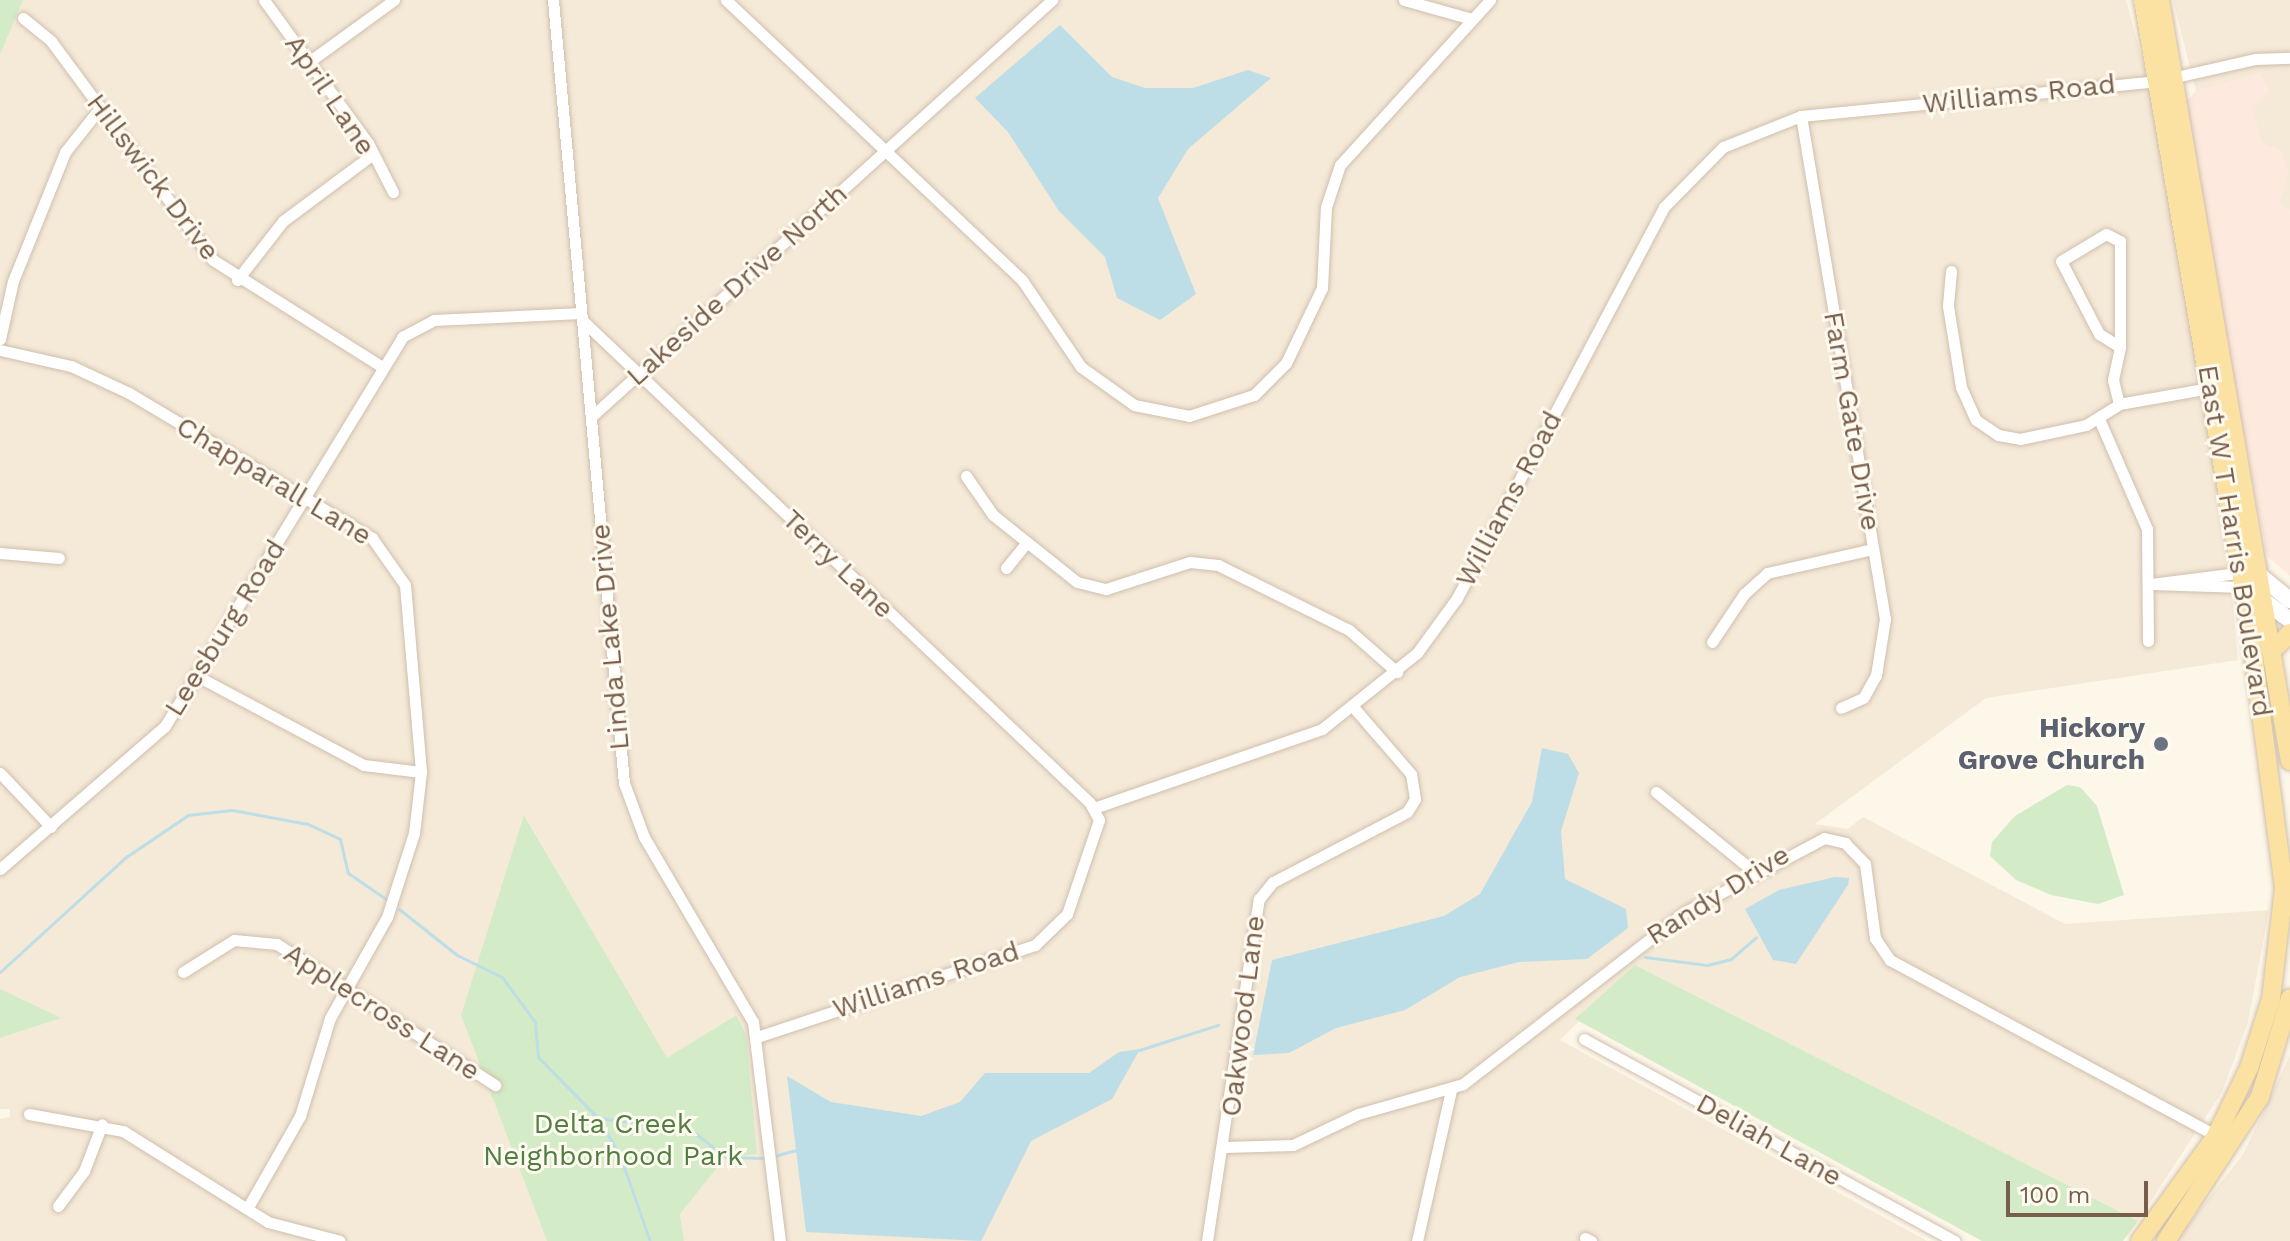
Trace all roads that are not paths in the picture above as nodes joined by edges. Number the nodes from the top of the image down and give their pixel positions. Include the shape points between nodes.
1 (264, 0) edge
2 (394, 0) edge
3 (553, 0) edge
4 (726, 0) edge
5 (1052, 0) edge
6 (1404, 0) edge
7 (1490, 0) edge
8 (2143, 0) edge
9 (2160, 0) edge
10 (23, 18) dead end
11 (1472, 19) junction
12 (2290, 58) edge
13 (310, 61) junction
14 (2166, 80) junction
15 (100, 108) junction
16 (1801, 116) junction
17 (883, 153) junction
18 (373, 154) junction
19 (393, 192) dead end
20 (1951, 271) dead end
21 (237, 280) junction
22 (581, 317) junction
23 (0, 339) edge
24 (2120, 347) junction
25 (0, 350) edge
26 (382, 367) junction
27 (638, 374) junction
28 (2210, 388) junction
29 (2119, 404) junction
30 (591, 417) junction
31 (2099, 419) junction
32 (966, 476) dead end
33 (304, 498) junction
34 (1027, 542) junction
35 (1873, 549) junction
36 (0, 553) edge
37 (59, 558) dead end
38 (1006, 568) dead end
39 (2248, 578) junction
40 (2151, 584) junction
41 (2263, 599) junction
42 (2290, 600) edge
43 (2290, 620) edge
44 (2290, 633) edge
45 (2148, 641) dead end
46 (1712, 642) dead end
47 (2271, 652) junction
48 (1397, 672) junction
49 (197, 676) junction
50 (1354, 708) junction
51 (1841, 708) dead end
52 (2290, 761) edge
53 (421, 772) junction
54 (0, 773) edge
55 (1656, 792) dead end
56 (1094, 808) junction
57 (51, 827) junction
58 (0, 869) edge
59 (1752, 870) junction
60 (2287, 887) edge
61 (183, 972) dead end
62 (346, 988) junction
63 (2290, 998) edge
64 (2286, 1027) edge
65 (757, 1037) junction
66 (1584, 1039) dead end
67 (495, 1085) dead end
68 (1451, 1090) junction
69 (29, 1114) dead end
70 (102, 1124) junction
71 (2216, 1136) junction
72 (2233, 1145) junction
73 (1225, 1147) junction
74 (58, 1206) dead end
75 (248, 1207) junction
76 (340, 1241) edge
77 (780, 1241) edge
78 (1207, 1241) edge
79 (1417, 1241) edge
80 (1954, 1241) edge
81 (2140, 1241) edge
82 (2166, 1241) edge

1 - 13 street, April Lane
2 - 13 street
3 - 22 street, Linda Lake Drive
4 - 17 street
5 - 17 street, Lakeside Drive North
6 - 11 street
7 - 11 street
8 - 14 main road, East W T Harris Boulevard
9 - 14 main road, East W T Harris Boulevard
10 - 15 street, Hillswick Drive via 51,41
11 - 17 street via 1336,172 1326,207 1322,288 1286,363 1254,395 1216,412 1158,414 1099,383 1065,349 1022,280
12 - 14 street, Williams Road via 2255,59
13 - 18 street, April Lane
14 - 16 street, Williams Road
14 - 28 main road, East W T Harris Boulevard
14 - 39 main road, East W T Harris Boulevard
15 - 21 street, Hillswick Drive via 196,240
15 - 23 street via 65,152 13,281
16 - 35 street, Farm Gate Drive
16 - 48 street, Williams Road via 1723,147 1664,207 1457,598
17 - 27 street, Lakeside Drive North
18 - 19 street, April Lane
18 - 21 street via 283,221
20 - 31 street via 1957,360 1976,420 2020,439
21 - 26 street, Hillswick Drive
22 - 26 street, Leesburg Road via 434,320 402,337
22 - 27 street, Terry Lane
22 - 30 street, Linda Lake Drive
24 - 24 street via 2122,255 2120,241 2106,234 2061,261 2099,334
24 - 29 street via 2113,380
25 - 33 street, Chapparall Lane via 99,378
26 - 33 street, Leesburg Road
27 - 30 street, Lakeside Drive North
27 - 56 street, Terry Lane
28 - 29 street
28 - 39 main road, East W T Harris Boulevard
29 - 31 street
30 - 65 street, Linda Lake Drive via 629,805 719,955
31 - 40 street via 2147,529
32 - 34 street via 981,503
33 - 49 street, Leesburg Road
33 - 53 street, Chapparall Lane via 372,538 400,571
34 - 38 street
34 - 48 street via 1094,588 1190,562 1218,565 1349,630
35 - 46 street via 1767,573 1744,594
35 - 51 street, Farm Gate Drive via 1885,619 1882,660 1863,698
36 - 37 street
39 - 40 street
39 - 41 main road, East W T Harris Boulevard
39 - 42 street
39 - 60 main road, East W T Harris Boulevard
40 - 45 street
41 - 43 street
41 - 47 main road, East W T Harris Boulevard
44 - 47 main road
47 - 52 main road, East W T Harris Boulevard
48 - 50 street, Williams Road
49 - 53 street via 364,765
49 - 57 street, Leesburg Road via 155,737
50 - 56 street, Williams Road via 1303,737
50 - 73 street, Oakwood Lane via 1404,764 1415,799 1407,812 1273,882 1259,899
53 - 62 street, Chapparall Lane via 394,900
54 - 57 street
55 - 59 street
56 - 65 street, Williams Road via 1096,839 1067,914 1048,936 984,966
57 - 58 street, Leesburg Road
59 - 68 street, Randy Drive via 1643,941 1503,1058
59 - 71 street, Randy Drive via 1813,839 1845,843 1868,870 1875,938 1890,960
60 - 71 main road, East W T Harris Boulevard via 2264,1024
61 - 62 street, Applecross Lane via 221,945 257,938
62 - 67 street, Applecross Lane
62 - 75 street, Chapparall Lane via 300,1116
63 - 64 main road
64 - 72 main road
65 - 77 street, Linda Lake Drive
66 - 80 street, Deliah Lane
68 - 73 street, Randy Drive via 1358,1114 1293,1145
68 - 79 street
69 - 70 street
70 - 74 street via 84,1171
70 - 75 street
71 - 72 street, Randy Drive
71 - 81 main road, East W T Harris Boulevard
72 - 82 main road
73 - 78 street, Oakwood Lane
75 - 76 street via 280,1228

